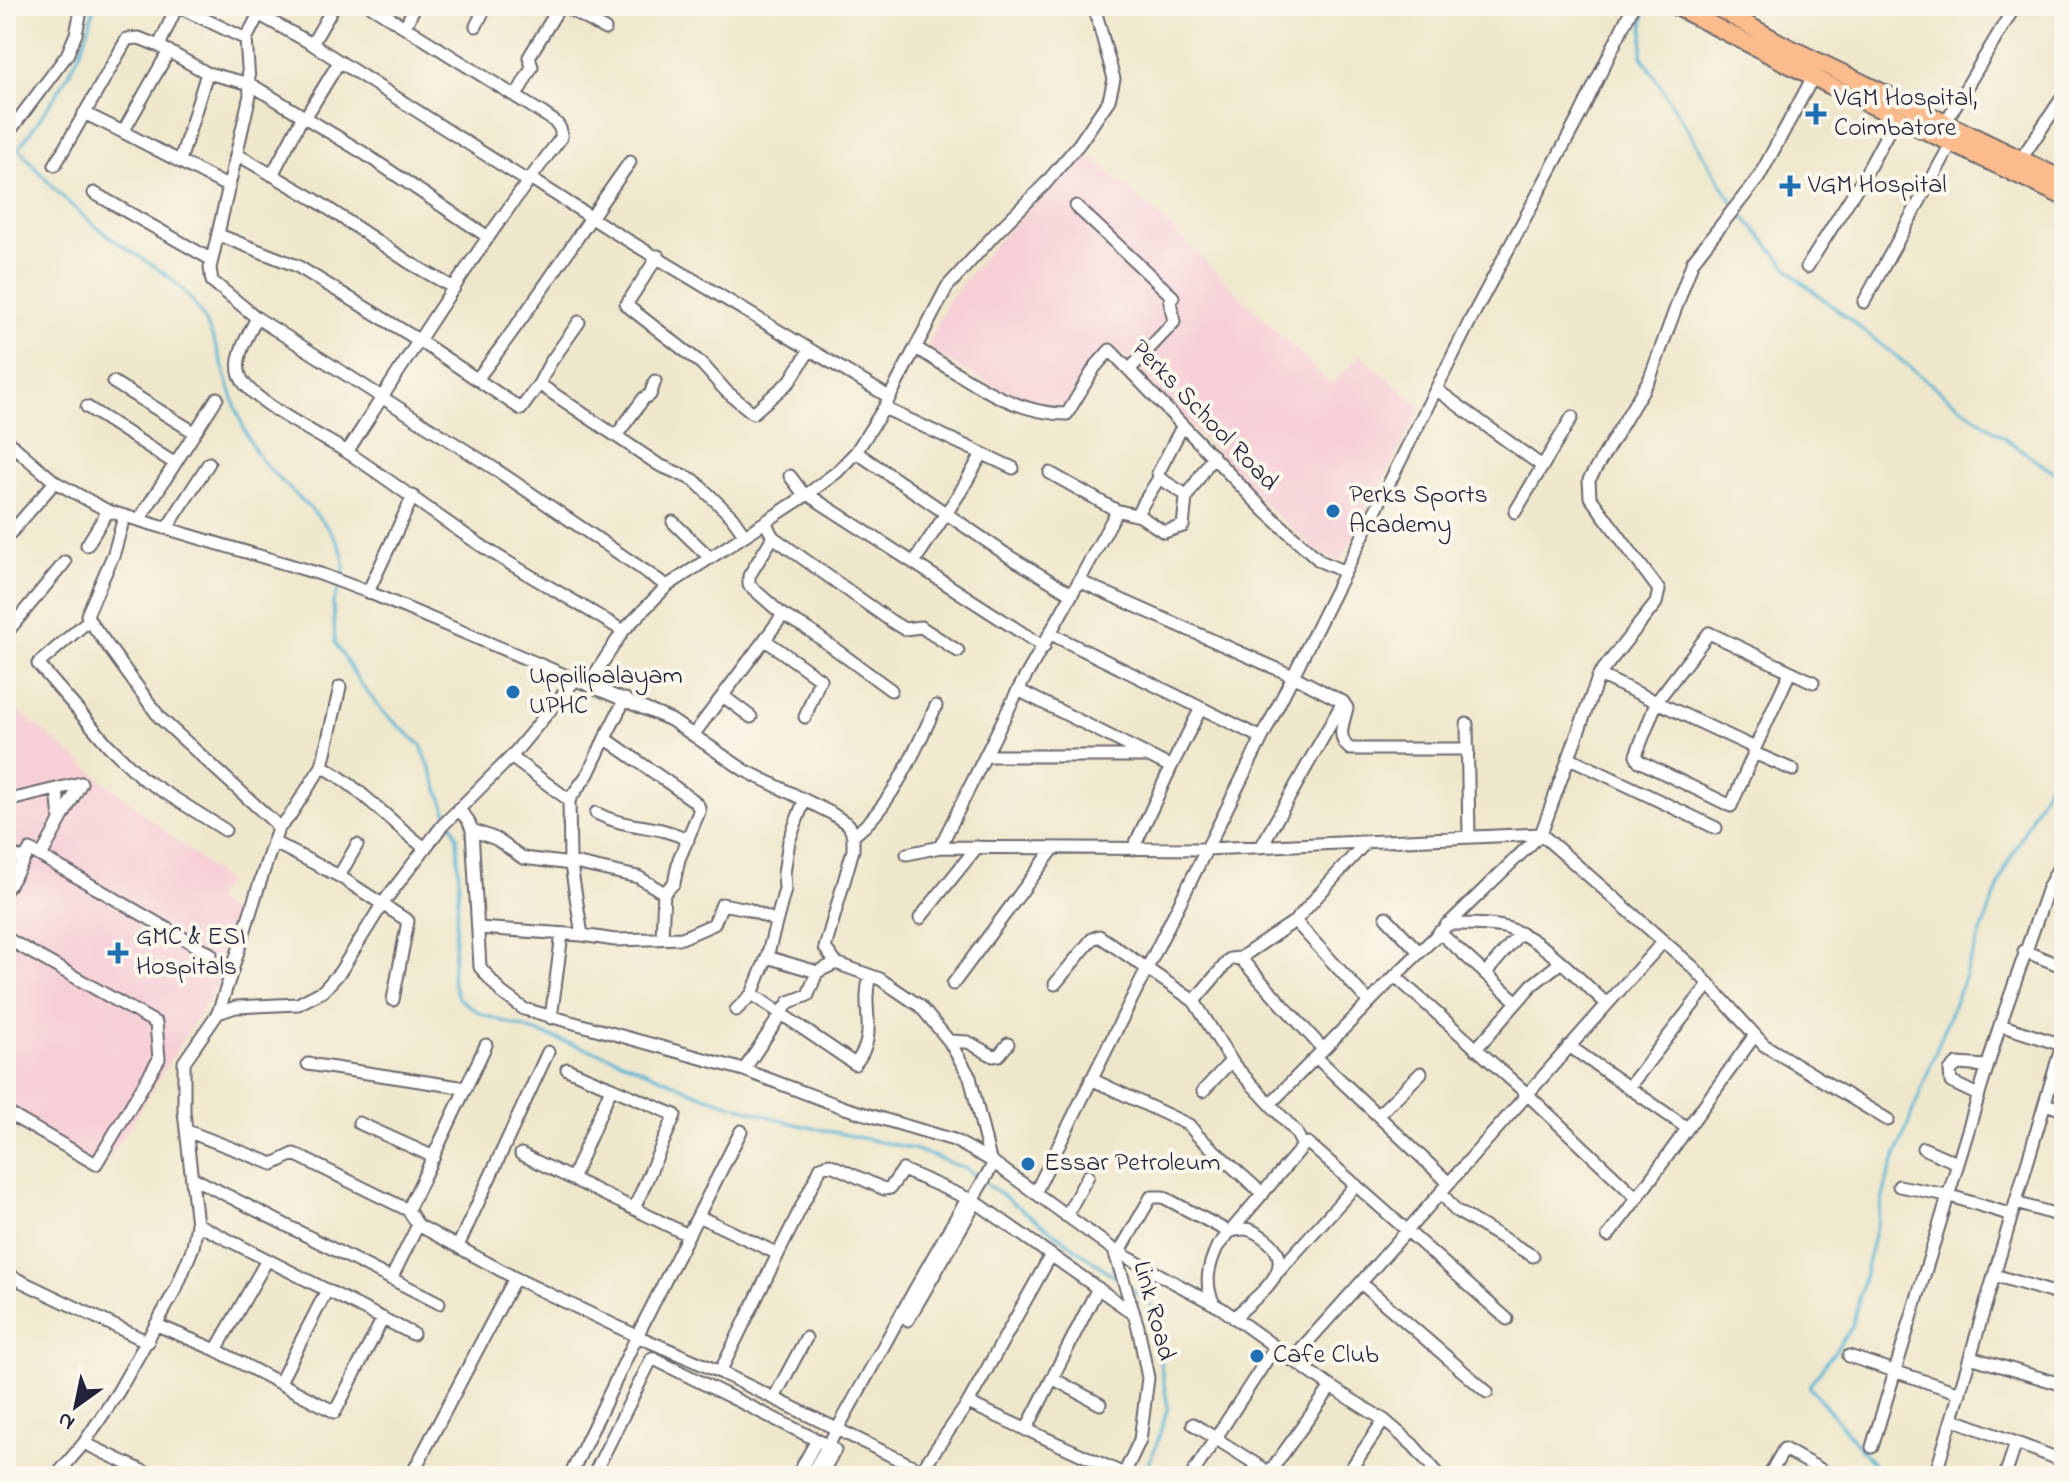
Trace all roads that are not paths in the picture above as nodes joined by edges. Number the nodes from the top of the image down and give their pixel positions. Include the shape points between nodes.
1 (82, 6) edge
2 (177, 6) edge
3 (334, 6) edge
4 (371, 6) edge
5 (415, 6) edge
6 (486, 6) edge
7 (562, 6) edge
8 (1094, 6) edge
9 (1675, 6) edge
10 (2015, 6) edge
11 (1717, 7) edge
12 (260, 10) edge
13 (1632, 10) edge
14 (476, 26) dead end
15 (405, 27) junction
16 (605, 29) dead end
17 (246, 39) junction
18 (312, 44) junction
19 (164, 49) junction
20 (339, 62) junction
21 (207, 73) junction
22 (1813, 77) junction
23 (250, 84) junction
24 (2064, 95) edge
25 (516, 96) junction
26 (84, 113) junction
27 (304, 117) junction
28 (1896, 117) junction
29 (1945, 123) junction
30 (123, 132) junction
31 (6, 136) edge
32 (1951, 144) junction
33 (238, 155) junction
34 (2021, 159) junction
35 (180, 161) junction
36 (630, 162) dead end
37 (55, 165) dead end
38 (272, 175) junction
39 (528, 179) junction
40 (2064, 180) edge
41 (229, 187) junction
42 (94, 193) dead end
43 (2064, 197) edge
44 (1076, 206) dead end
45 (590, 217) junction
46 (219, 235) junction
47 (488, 237) junction
48 (658, 256) junction
49 (212, 260) junction
50 (1807, 267) dead end
51 (454, 288) junction
52 (1864, 302) dead end
53 (257, 318) junction
54 (579, 322) dead end
55 (420, 341) junction
56 (916, 348) junction
57 (809, 351) junction
58 (1129, 370) junction
59 (477, 379) junction
60 (655, 381) dead end
61 (113, 382) dead end
62 (539, 384) junction
63 (1437, 390) junction
64 (383, 396) junction
65 (217, 398) dead end
66 (887, 403) junction
67 (87, 407) dead end
68 (1572, 417) dead end
69 (1182, 427) junction
70 (194, 432) junction
71 (616, 436) junction
72 (7, 443) edge
73 (347, 452) junction
74 (856, 452) junction
75 (982, 454) junction
76 (1213, 456) junction
77 (174, 463) junction
78 (209, 463) dead end
79 (1542, 466) junction
80 (1013, 468) dead end
81 (1050, 473) dead end
82 (790, 476) dead end
83 (1159, 478) junction
84 (55, 482) junction
85 (806, 495) junction
86 (413, 496) junction
87 (1188, 496) junction
88 (1115, 510) junction
89 (108, 511) junction
90 (1515, 512) dead end
91 (946, 513) junction
92 (1136, 515) junction
93 (124, 517) junction
94 (139, 520) junction
95 (673, 522) dead end
96 (765, 522) junction
97 (167, 528) junction
98 (744, 534) junction
99 (773, 537) junction
100 (6, 538) edge
101 (87, 545) dead end
102 (709, 557) junction
103 (65, 562) dead end
104 (914, 562) junction
105 (1345, 572) junction
106 (1079, 581) junction
107 (667, 586) junction
108 (368, 592) junction
109 (1072, 594) junction
110 (783, 615) junction
111 (89, 620) junction
112 (7, 631) edge
113 (623, 631) junction
114 (1051, 634) junction
115 (765, 640) junction
116 (1044, 647) junction
117 (958, 651) dead end
118 (1790, 672) junction
119 (1599, 675) junction
120 (1293, 676) junction
121 (575, 680) junction
122 (1813, 682) dead end
123 (588, 685) junction
124 (340, 687) dead end
125 (891, 690) dead end
126 (1018, 690) junction
127 (723, 696) junction
128 (625, 699) junction
129 (1657, 701) junction
130 (1343, 702) junction
131 (936, 706) dead end
132 (1201, 708) junction
133 (751, 717) dead end
134 (805, 717) dead end
135 (1467, 724) dead end
136 (694, 734) junction
137 (605, 738) junction
138 (1262, 738) junction
139 (1468, 749) junction
140 (1754, 750) junction
141 (985, 756) junction
142 (1149, 756) junction
143 (511, 757) junction
144 (1570, 758) junction
145 (322, 766) junction
146 (1171, 767) junction
147 (1793, 770) dead end
148 (57, 789) junction
149 (569, 800) junction
150 (6, 801) edge
151 (804, 801) junction
152 (456, 812) junction
153 (596, 813) dead end
154 (60, 821) junction
155 (1716, 828) dead end
156 (278, 829) junction
157 (225, 830) dead end
158 (472, 830) junction
159 (1541, 834) junction
160 (853, 836) junction
161 (1469, 837) junction
162 (688, 840) junction
163 (273, 842) junction
164 (1366, 842) junction
165 (357, 845) dead end
166 (940, 847) junction
167 (977, 847) junction
168 (1261, 847) junction
169 (425, 848) junction
170 (1054, 848) junction
171 (1133, 849) junction
172 (1206, 849) junction
173 (6, 850) edge
174 (907, 854) dead end
175 (41, 856) junction
176 (2064, 857) edge
177 (23, 860) junction
178 (571, 863) junction
179 (339, 876) junction
180 (2048, 888) junction
181 (6, 890) edge
182 (664, 891) junction
183 (2064, 895) edge
184 (383, 903) junction
185 (1386, 917) dead end
186 (920, 918) dead end
187 (776, 921) junction
188 (1295, 921) junction
189 (479, 928) junction
190 (1443, 928) junction
191 (1520, 933) junction
192 (562, 934) junction
193 (582, 935) junction
194 (6, 938) edge
195 (662, 938) junction
196 (1663, 942) junction
197 (2024, 951) junction
198 (1419, 952) junction
199 (211, 954) dead end
200 (767, 957) junction
201 (1240, 958) junction
202 (836, 963) junction
203 (1560, 963) junction
204 (2064, 967) edge
205 (1146, 968) junction
206 (817, 972) junction
207 (1486, 973) junction
208 (870, 976) junction
209 (1395, 976) junction
210 (953, 984) dead end
211 (1055, 984) dead end
212 (1709, 984) junction
213 (752, 994) junction
214 (393, 1000) dead end
215 (1194, 1001) junction
216 (1369, 1002) junction
217 (1517, 1002) junction
218 (1607, 1004) junction
219 (736, 1010) dead end
220 (218, 1013) junction
221 (781, 1015) junction
222 (551, 1018) junction
223 (2000, 1025) junction
224 (1755, 1035) junction
225 (949, 1041) junction
226 (1008, 1044) dead end
227 (486, 1045) dead end
228 (2063, 1045) edge
229 (1569, 1046) junction
230 (1476, 1049) junction
231 (548, 1052) dead end
232 (1319, 1053) junction
233 (1231, 1061) junction
234 (308, 1064) dead end
235 (1987, 1066) junction
236 (567, 1069) dead end
237 (744, 1070) junction
238 (1421, 1073) dead end
239 (1091, 1079) junction
240 (1629, 1087) junction
241 (466, 1088) junction
242 (611, 1088) junction
243 (1203, 1091) dead end
244 (1526, 1093) junction
245 (1978, 1095) junction
246 (1270, 1104) junction
247 (2045, 1104) junction
248 (2064, 1110) edge
249 (6, 1112) edge
250 (1378, 1115) junction
251 (1888, 1120) dead end
252 (359, 1123) dead end
253 (1687, 1128) junction
254 (187, 1131) junction
255 (741, 1131) dead end
256 (1303, 1146) junction
257 (1923, 1148) dead end
258 (521, 1154) dead end
259 (434, 1157) junction
260 (992, 1162) junction
261 (1957, 1163) junction
262 (1088, 1176) dead end
263 (193, 1178) junction
264 (572, 1179) junction
265 (1356, 1185) junction
266 (1899, 1186) dead end
267 (1445, 1188) junction
268 (1035, 1193) junction
269 (1263, 1194) junction
270 (1947, 1195) junction
271 (1637, 1198) junction
272 (972, 1200) junction
273 (634, 1209) junction
274 (2014, 1209) junction
275 (408, 1210) junction
276 (698, 1216) junction
277 (1066, 1216) junction
278 (2064, 1217) edge
279 (197, 1224) junction
280 (418, 1225) junction
281 (1229, 1232) junction
282 (1407, 1233) junction
283 (688, 1235) junction
284 (1608, 1236) dead end
285 (458, 1246) junction
286 (772, 1251) dead end
287 (1051, 1255) junction
288 (1117, 1256) junction
289 (1533, 1256) dead end
290 (267, 1260) junction
291 (1278, 1272) junction
292 (6, 1274) edge
293 (1994, 1275) junction
294 (515, 1278) junction
295 (391, 1279) junction
296 (1361, 1283) junction
297 (1098, 1288) junction
298 (327, 1290) junction
299 (2064, 1296) edge
300 (439, 1303) dead end
301 (1214, 1305) junction
302 (1132, 1308) junction
303 (383, 1318) junction
304 (1234, 1318) junction
305 (1507, 1319) dead end
306 (157, 1325) junction
307 (413, 1334) dead end
308 (637, 1336) junction
309 (806, 1338) dead end
310 (148, 1342) junction
311 (1275, 1347) junction
312 (216, 1350) junction
313 (1849, 1356) dead end
314 (1970, 1357) junction
315 (1291, 1360) junction
316 (1894, 1370) junction
317 (720, 1372) junction
318 (1052, 1378) junction
319 (280, 1382) junction
320 (2064, 1385) edge
321 (1331, 1387) junction
322 (1487, 1392) dead end
323 (1960, 1393) junction
324 (774, 1398) junction
325 (968, 1403) junction
326 (1100, 1404) dead end
327 (1953, 1419) junction
328 (1384, 1420) junction
329 (1193, 1424) dead end
330 (1026, 1430) junction
331 (841, 1431) junction
332 (1216, 1438) junction
333 (817, 1440) junction
334 (84, 1443) junction
335 (2016, 1443) junction
336 (829, 1446) junction
337 (1872, 1447) dead end
338 (2064, 1461) edge
339 (1431, 1464) junction
340 (920, 1473) edge
341 (1124, 1475) edge
342 (1270, 1475) edge
343 (56, 1476) edge
344 (153, 1476) edge
345 (411, 1476) edge
346 (570, 1476) edge
347 (593, 1476) edge
348 (797, 1476) edge
349 (810, 1476) edge
350 (820, 1476) edge
351 (933, 1476) edge
352 (1191, 1476) edge
353 (1346, 1476) edge
354 (1423, 1476) edge
355 (1440, 1476) edge
356 (1769, 1476) edge
357 (1832, 1476) edge
358 (1935, 1476) edge
359 (2005, 1476) edge

1 - 31 street via 67,55
2 - 17 street
2 - 19 street
3 - 18 street
4 - 15 street
5 - 15 street
6 - 14 street
7 - 16 street
7 - 25 street via 529,57 532,67
8 - 56 street via 1114,79 1109,100 1045,184 947,287
9 - 22 highway
10 - 29 street
11 - 29 highway
12 - 17 street
12 - 18 street
13 - 63 street
15 - 25 street
17 - 23 street
18 - 20 street
19 - 21 street
19 - 26 street via 139,38 127,39
19 - 30 street
20 - 27 street
20 - 39 street
21 - 23 street
21 - 35 street
22 - 28 highway
22 - 119 street via 1759,177 1689,268 1650,378 1589,480 1590,497 1659,590 1656,603
23 - 27 street
23 - 33 street
24 - 34 street
25 - 39 street via 558,124 561,133
26 - 30 street
26 - 37 street
27 - 38 street
27 - 47 street
28 - 32 highway
28 - 50 street
29 - 34 highway
30 - 35 street
32 - 43 highway
32 - 52 street
33 - 38 street
33 - 41 street
34 - 40 highway
35 - 41 street
36 - 45 street
38 - 51 street
39 - 45 street
39 - 47 street
41 - 46 street
42 - 49 street
44 - 58 street via 1173,297 1174,322
45 - 48 street
45 - 59 street
46 - 49 street
46 - 55 street via 297,266
47 - 51 street
48 - 57 street
48 - 57 street via 626,305 702,364 753,413 790,381
49 - 53 street via 212,281
51 - 55 street
53 - 64 street
53 - 73 street via 238,362 240,378 279,410
54 - 62 street
55 - 59 street
55 - 64 street
56 - 58 street, Perks School Road via 1022,408 1050,414 1067,414 1110,350
56 - 66 street
57 - 66 street
58 - 69 street, Perks School Road
59 - 62 street via 521,409
60 - 71 street via 650,395
61 - 70 street
62 - 71 street
63 - 79 street
63 - 105 street
64 - 73 street
64 - 107 street
65 - 70 street
66 - 74 street
66 - 75 street
67 - 77 street
68 - 79 street
69 - 76 street, Perks School Road
69 - 83 street
70 - 77 street
71 - 98 street via 659,465 694,480
72 - 84 street
73 - 86 street
74 - 85 street
74 - 91 street
75 - 80 street
75 - 91 street
76 - 87 street
76 - 105 street, Perks School Road via 1320,561
77 - 94 street
78 - 97 street
79 - 90 street
81 - 88 street
82 - 85 street
83 - 87 street
83 - 92 street
84 - 89 street
84 - 100 street
85 - 96 street
85 - 104 street
86 - 108 street
86 - 113 street via 482,546
87 - 92 street via 1183,526 1164,532
88 - 92 street
88 - 106 street
89 - 93 street
89 - 101 street
91 - 104 street
91 - 109 street
93 - 94 street
93 - 111 street
94 - 97 street
95 - 102 street
96 - 98 street
96 - 99 street
97 - 108 street
98 - 102 street
99 - 110 street via 749,576 749,585
99 - 117 street via 891,621 904,629 921,627
102 - 107 street
103 - 112 street
104 - 116 street
105 - 120 street
106 - 109 street
106 - 120 street
107 - 113 street
108 - 121 street
109 - 114 street
110 - 115 street
110 - 125 street
111 - 156 street via 160,718
111 - 157 street via 38,664 142,778
113 - 123 street
114 - 116 street
114 - 132 street
115 - 127 street
115 - 134 street via 820,679
116 - 126 street
118 - 122 street
118 - 129 street via 1709,633
118 - 140 street
119 - 129 street
119 - 144 street
120 - 130 street
120 - 138 street
121 - 123 street
121 - 143 street
123 - 128 street
124 - 145 street
126 - 141 street
126 - 142 street
127 - 133 street
127 - 136 street
128 - 136 street
128 - 137 street
129 - 140 street
129 - 140 street via 1636,755 1639,761 1731,806
130 - 139 street via 1347,708 1341,737 1350,749
130 - 168 street
131 - 160 street via 870,824
132 - 138 street
132 - 146 street
135 - 139 street
136 - 151 street via 744,770
137 - 149 street
137 - 162 street via 699,807
138 - 172 street
139 - 161 street
140 - 147 street
141 - 142 street
141 - 166 street
142 - 146 street
143 - 149 street
143 - 152 street
144 - 155 street
144 - 159 street
145 - 156 street
145 - 169 street
146 - 171 street
148 - 150 street
148 - 154 street
148 - 154 street via 81,783
149 - 178 street
151 - 160 street via 849,825
151 - 187 street via 789,841
152 - 158 street
152 - 169 street
153 - 162 street via 612,822 664,829
154 - 175 street
156 - 163 street
158 - 178 street via 523,858
158 - 189 street
159 - 161 street
159 - 190 street
159 - 196 street
160 - 202 street via 825,948
161 - 164 street
162 - 182 street via 674,883
163 - 179 street
163 - 220 street
164 - 168 street
164 - 188 street
165 - 179 street
166 - 167 street
166 - 174 street
167 - 170 street
167 - 186 street
168 - 172 street
169 - 184 street
170 - 171 street
170 - 210 street
171 - 172 street
172 - 205 street
173 - 177 street
175 - 177 street via 30,850
175 - 199 street
176 - 180 street
177 - 181 street
178 - 182 street via 638,877
178 - 193 street
179 - 184 street
180 - 183 street
180 - 197 street
182 - 195 street
184 - 214 street via 408,921
184 - 220 street via 323,991 298,1004
185 - 198 street
187 - 195 street via 722,904 714,924 682,938
187 - 200 street
188 - 201 street
188 - 216 street
189 - 192 street
189 - 222 street via 480,967 524,1009
190 - 191 street via 1487,924
190 - 198 street
190 - 207 street
191 - 203 street
191 - 207 street
192 - 193 street
192 - 222 street
193 - 195 street
194 - 249 street via 156,1023 159,1059 96,1164
196 - 212 street
196 - 218 street
197 - 204 street
197 - 223 street
198 - 209 street
200 - 206 street
200 - 213 street
201 - 215 street via 1230,959
201 - 232 street
202 - 206 street
202 - 208 street
203 - 217 street
203 - 218 street
205 - 211 street via 1099,936 1087,943
205 - 215 street
205 - 239 street
206 - 221 street via 808,995 789,1002
207 - 217 street
208 - 221 street via 865,996 870,1036 855,1064
208 - 225 street via 920,1006
209 - 216 street
209 - 230 street
212 - 224 street
212 - 240 street
213 - 219 street
213 - 221 street
215 - 233 street
216 - 232 street
217 - 230 street
218 - 229 street
220 - 254 street via 184,1062
221 - 237 street
222 - 237 street
223 - 228 street
223 - 235 street
224 - 251 street
224 - 253 street
225 - 226 street via 968,1042 993,1056
225 - 260 street via 970,1077
227 - 241 street
228 - 247 street
229 - 240 street
229 - 244 street
230 - 244 street
231 - 285 street
232 - 246 street
232 - 250 street
233 - 243 street
233 - 246 street
234 - 241 street
235 - 245 street
235 - 245 street via 1957,1064 1950,1071 1951,1082
236 - 242 street
237 - 260 street via 845,1108 954,1140
238 - 250 street
239 - 268 street
239 - 269 street via 1189,1125
240 - 253 street
241 - 259 street
242 - 264 street
242 - 273 street via 675,1115
244 - 267 street
244 - 271 street
245 - 261 street
246 - 256 street
247 - 248 street
247 - 274 street
250 - 267 street
252 - 259 street
253 - 271 street
254 - 263 street
254 - 275 street via 273,1164 294,1154
255 - 276 street
256 - 265 street via 1308,1143
256 - 269 street
257 - 261 street
258 - 264 street
259 - 275 street
260 - 268 street
260 - 272 street
261 - 270 street
262 - 277 street
263 - 279 street
263 - 295 street
264 - 273 street
265 - 282 street
265 - 291 street
266 - 270 street
267 - 282 street
267 - 289 street via 1455,1210
268 - 277 street
269 - 281 street
270 - 274 street
270 - 316 street
271 - 284 street
272 - 287 street
272 - 317 street via 903,1170 884,1189 823,1165
272 - 331 street
273 - 283 street
274 - 278 street
274 - 293 street
275 - 280 street
276 - 283 street
276 - 286 street
277 - 288 street
279 - 290 street
279 - 306 street via 182,1276
280 - 285 street
280 - 295 street
281 - 288 street via 1163,1197 1151,1197
281 - 291 street via 1242,1227 1265,1239 1276,1248
281 - 301 street via 1209,1265 1207,1283
282 - 296 street
282 - 305 street
283 - 308 street
285 - 294 street
287 - 297 street
287 - 325 street
288 - 301 street
288 - 302 street, Link Road
290 - 298 street
290 - 312 street
291 - 304 street
292 - 310 street
293 - 299 street
293 - 314 street
294 - 308 street
294 - 345 street
295 - 300 street
296 - 315 street
296 - 322 street
297 - 302 street
297 - 318 street
298 - 303 street
298 - 319 street
301 - 304 street
302 - 341 street, Link Road via 1148,1378 1140,1440
303 - 307 street
303 - 319 street via 335,1412
304 - 311 street
306 - 310 street
306 - 312 street
308 - 317 street
308 - 346 street
309 - 324 street
310 - 334 street
311 - 315 street
311 - 332 street
312 - 319 street
313 - 316 street
314 - 320 street
314 - 323 street
315 - 321 street
316 - 323 street
316 - 337 street
317 - 324 street
318 - 326 street
318 - 330 street
321 - 328 street
321 - 342 street
323 - 327 street
324 - 331 street
325 - 330 street
325 - 340 street
327 - 335 street
327 - 358 street
328 - 339 street
328 - 353 street
329 - 332 street
330 - 341 street
331 - 336 street
331 - 340 street
331 - 350 street
332 - 342 street
332 - 352 street
333 - 336 street
333 - 347 street via 652,1358
333 - 348 street
334 - 343 street
334 - 344 street
335 - 338 street
335 - 359 street
336 - 349 street
339 - 354 street
339 - 355 street
340 - 351 street
356 - 357 street via 1784,1449

